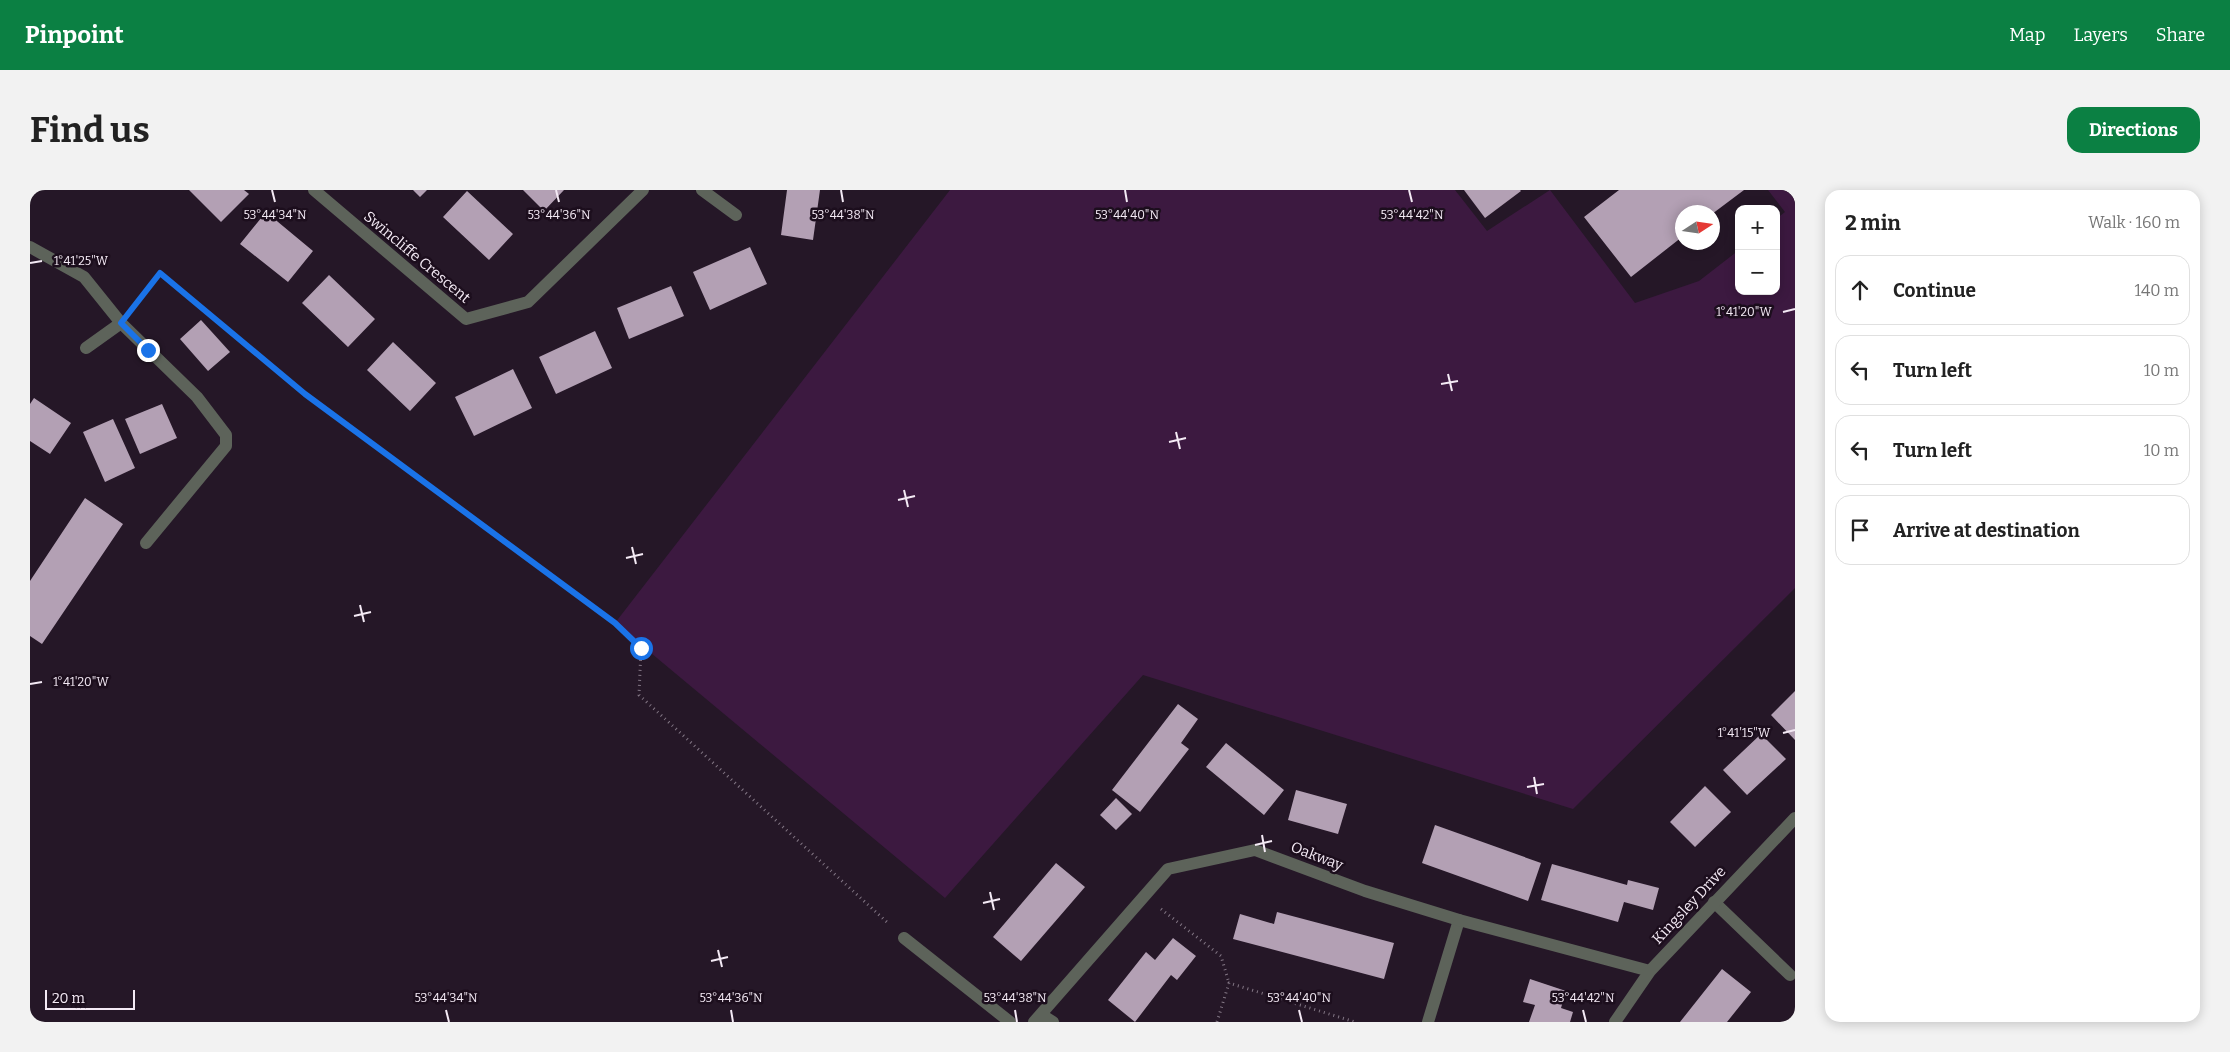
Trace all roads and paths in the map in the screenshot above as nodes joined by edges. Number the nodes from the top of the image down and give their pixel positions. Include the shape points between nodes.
1 (314, 190) edge
2 (643, 190) edge
3 (702, 190) edge
4 (736, 215) dead end
5 (30, 247) edge
6 (121, 323) junction
7 (86, 348) dead end
8 (146, 543) dead end
9 (1795, 818) edge
10 (1144, 896) junction
11 (1714, 902) junction
12 (1459, 920) junction
13 (904, 938) joint
14 (1650, 971) junction
15 (1790, 975) dead end
16 (1229, 983) junction
17 (1038, 1018) edge
18 (1010, 1022) edge
19 (1053, 1022) edge
20 (1217, 1022) edge
21 (1355, 1022) edge
22 (1428, 1022) edge
23 (1615, 1022) edge

1 - 2 street, Swincliffe Crescent via 466,319 528,302
3 - 4 street
5 - 6 street via 84,277
6 - 7 street
6 - 8 street via 197,397 226,435 226,446
6 - 13 path via 160,273 305,394 615,623 641,648 639,695
9 - 11 street, Kingsley Drive
10 - 12 street, Oakway via 1168,869 1255,850 1365,891
10 - 16 path via 1221,956
10 - 17 street, Oakway
11 - 14 street, Kingsley Drive
11 - 15 street
12 - 14 street, Oakway
12 - 22 street
13 - 18 street
14 - 23 street, Kingsley Drive
16 - 20 path
16 - 21 path
17 - 19 street

